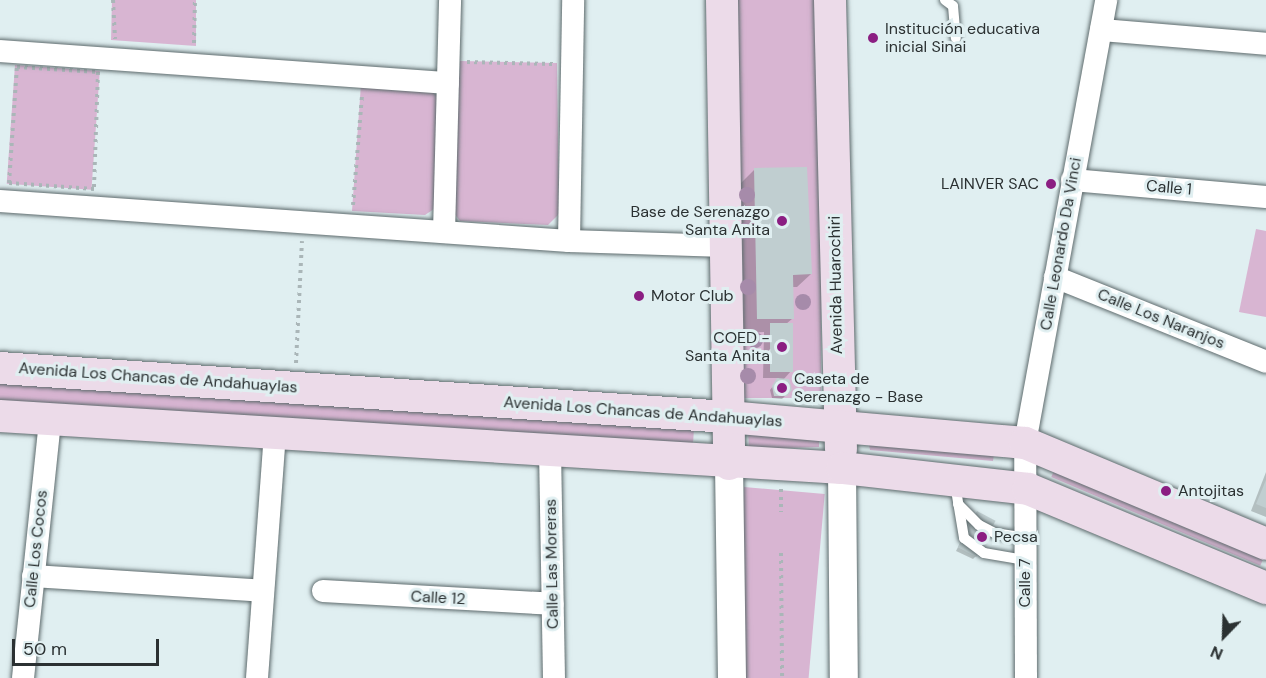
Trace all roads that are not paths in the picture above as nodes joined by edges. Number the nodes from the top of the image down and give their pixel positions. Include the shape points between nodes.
1 (450, 0) edge
2 (573, 0) edge
3 (722, 0) edge
4 (830, 0) edge
5 (945, 0) edge
6 (1106, 0) edge
7 (1101, 30) junction
8 (956, 38) dead end
9 (1266, 44) edge
10 (0, 51) edge
11 (448, 83) junction
12 (1072, 180) junction
13 (4, 192) edge
14 (1266, 197) edge
15 (444, 232) junction
16 (569, 241) junction
17 (725, 246) junction
18 (1055, 277) junction
19 (1266, 362) edge
20 (0, 368) edge
21 (0, 416) edge
22 (728, 417) junction
23 (50, 420) junction
24 (840, 428) junction
25 (275, 432) junction
26 (1025, 444) junction
27 (550, 450) junction
28 (729, 464) junction
29 (842, 468) junction
30 (1025, 489) junction
31 (956, 493) junction
32 (1266, 544) edge
33 (1025, 549) junction
34 (33, 576) junction
35 (1266, 588) edge
36 (263, 591) junction
37 (323, 591) dead end
38 (553, 604) junction
39 (1030, 676) edge
40 (23, 678) edge
41 (257, 678) edge
42 (554, 678) edge
43 (732, 678) edge
44 (844, 678) edge

1 - 11 street
2 - 16 street
3 - 17 main road
4 - 24 main road, Avenida Huarochiri
5 - 8 lane via 953,6
6 - 7 street, Calle Leonardo Da Vinci
7 - 9 street
7 - 12 street, Calle Leonardo Da Vinci
10 - 11 street
11 - 15 street
12 - 14 street, Calle 1
12 - 18 street, Calle Leonardo Da Vinci
13 - 15 street via 303,223
15 - 16 street
16 - 17 street
17 - 22 main road
18 - 19 street, Calle Los Naranjos
18 - 26 street, Calle Leonardo Da Vinci
20 - 22 main road, Avenida Los Chancas de Andahuaylas
21 - 23 main road
22 - 24 main road, Avenida Los Chancas de Andahuaylas
22 - 28 main road
23 - 25 main road
23 - 34 street, Calle Los Cocos
24 - 26 main road, Avenida Los Chancas de Andahuaylas
24 - 29 main road, Avenida Huarochiri
25 - 27 main road
25 - 36 street
26 - 30 street, Calle Leonardo Da Vinci
26 - 32 main road, Avenida Los Chancas de Andahuaylas
27 - 28 main road
27 - 38 street, Calle Las Moreras
28 - 29 main road
28 - 43 street
29 - 31 main road
29 - 44 street, Avenida Huarochiri
30 - 31 main road
30 - 33 street, Calle 7
30 - 35 main road
31 - 33 lane via 979,525
31 - 33 lane via 964,538 984,553
33 - 39 street, Calle 7
34 - 36 street
34 - 40 street, Calle Los Cocos
36 - 41 street
37 - 38 street, Calle 12
38 - 42 street, Calle Las Moreras

